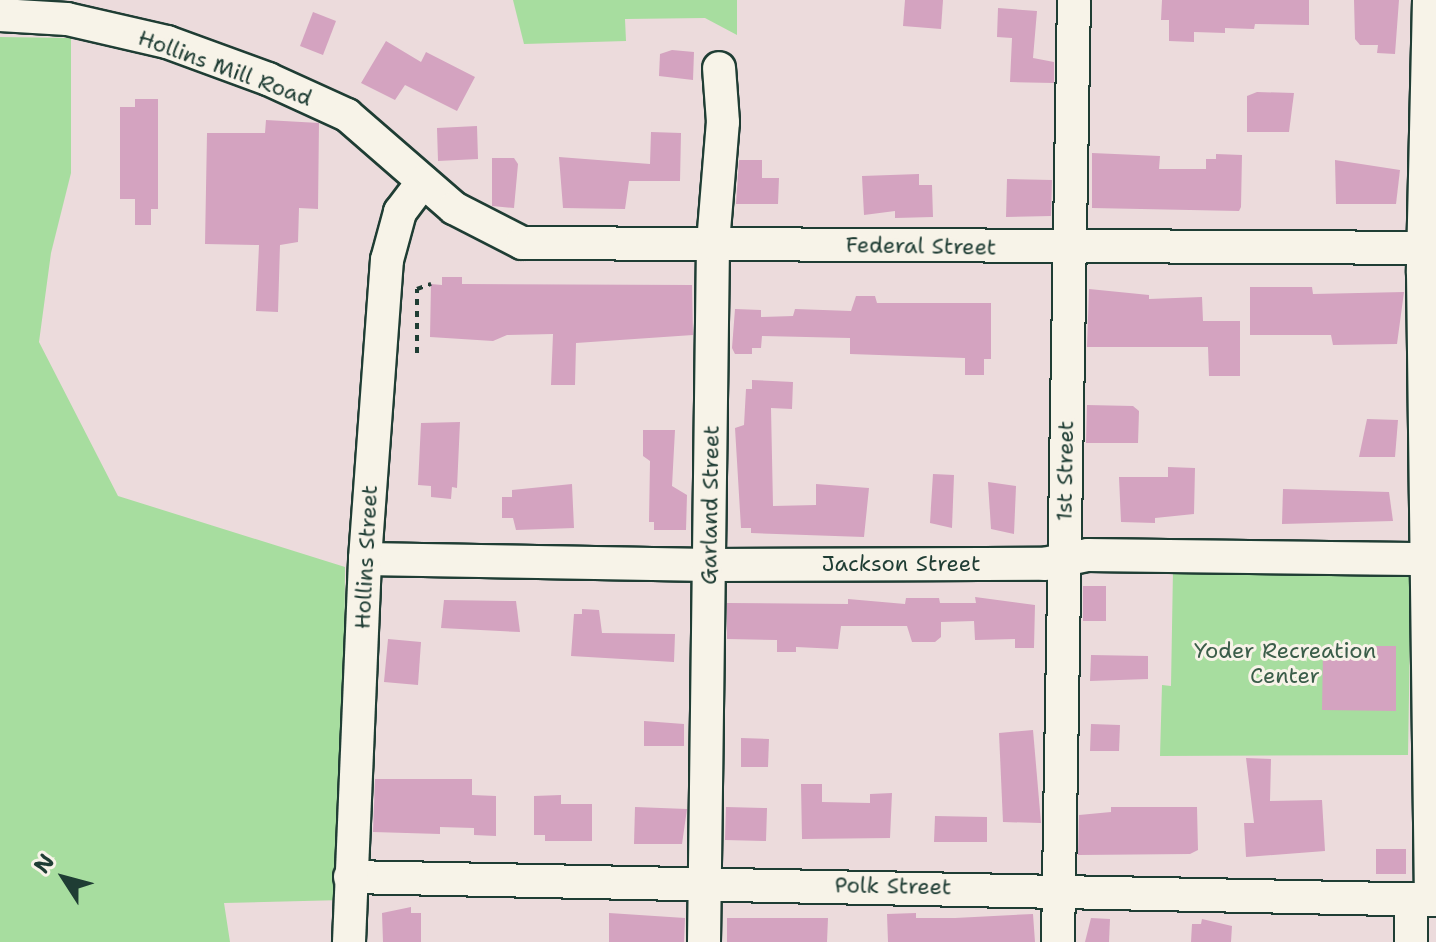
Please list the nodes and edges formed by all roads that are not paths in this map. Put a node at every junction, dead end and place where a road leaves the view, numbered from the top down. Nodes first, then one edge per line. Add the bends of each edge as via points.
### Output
1 (1074, 0) edge
2 (1429, 0) edge
3 (70, 9) edge
4 (0, 15) edge
5 (719, 68) dead end
6 (423, 182) junction
7 (713, 243) junction
8 (1067, 248) junction
9 (1430, 248) edge
10 (365, 559) junction
11 (1430, 559) edge
12 (1064, 560) junction
13 (710, 565) junction
14 (350, 877) junction
15 (704, 881) junction
16 (1060, 890) junction
17 (1426, 901) edge
18 (349, 942) edge
19 (704, 942) edge
20 (1058, 942) edge
21 (1411, 942) edge

1 - 8 street, 1st Street
2 - 9 street
3 - 4 street, Hollins Mill Road
3 - 6 street, Hollins Mill Road via 332,108
5 - 7 street, Garland Street via 723,122
6 - 7 street, Federal Street via 454,208 522,243
6 - 10 street, Hollins Street via 400,212 387,260
7 - 8 street, Federal Street
7 - 13 street, Garland Street
8 - 9 street, Federal Street
8 - 12 street, 1st Street
9 - 11 street
10 - 13 street, Jackson Street
10 - 14 street, Hollins Street
11 - 12 street, Jackson Street via 1088,555
11 - 17 street
12 - 13 street, Jackson Street
12 - 16 street, 1st Street
13 - 15 street, Garland Street
14 - 15 street, Polk Street
14 - 18 street, Hollins Street
15 - 16 street, Polk Street
15 - 19 street, Garland Street
16 - 17 street, Polk Street
16 - 20 street, 1st Street
17 - 21 street

